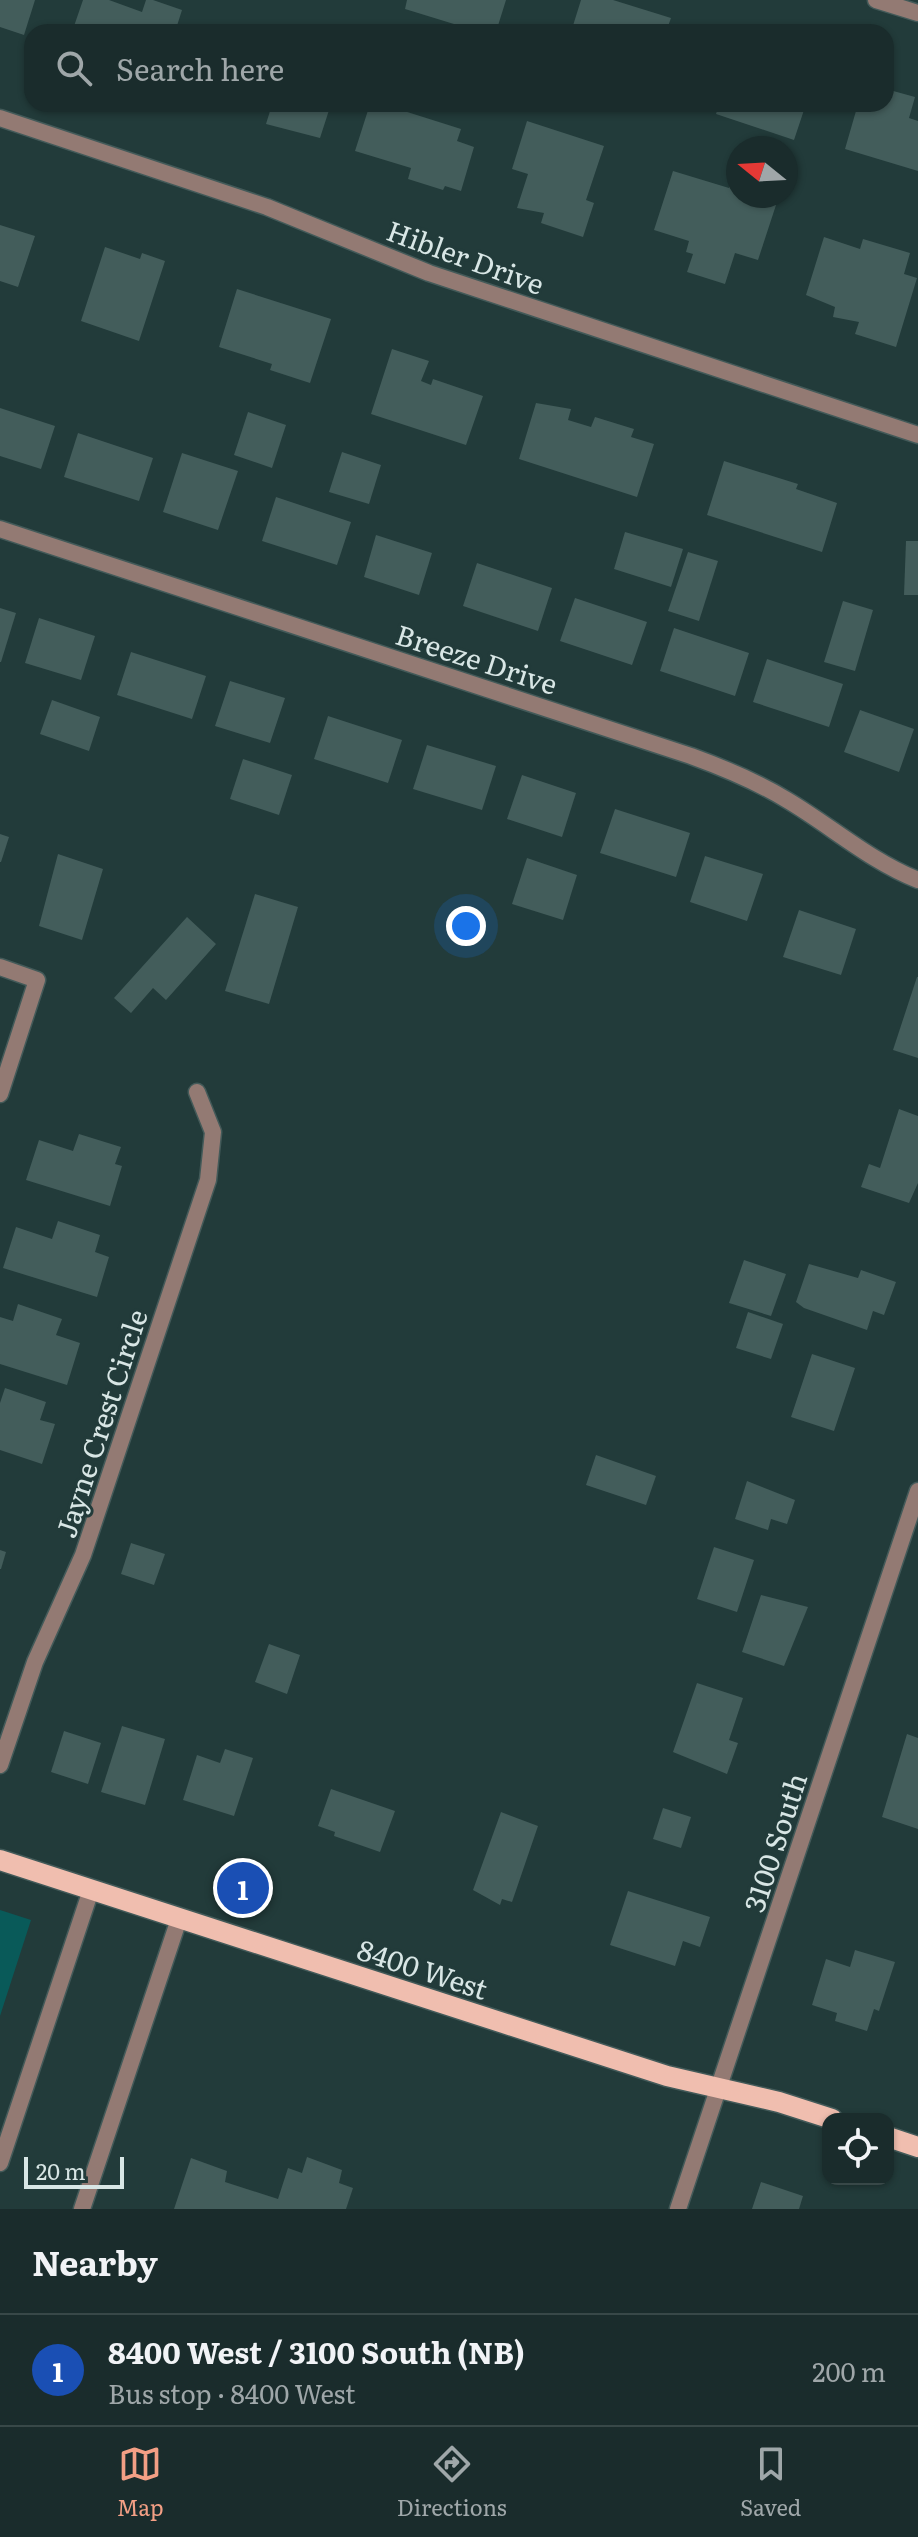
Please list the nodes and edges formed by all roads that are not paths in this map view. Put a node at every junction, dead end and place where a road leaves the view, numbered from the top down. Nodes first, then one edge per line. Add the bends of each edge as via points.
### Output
1 (876, 0) edge
2 (918, 13) edge
3 (0, 118) edge
4 (918, 435) edge
5 (0, 529) edge
6 (918, 880) edge
7 (0, 967) edge
8 (197, 1092) dead end
9 (0, 1094) edge
10 (918, 1491) edge
11 (0, 1765) edge
12 (0, 1860) edge
13 (91, 1890) junction
14 (179, 1919) junction
15 (721, 2088) junction
16 (822, 2116) edge
17 (894, 2139) edge
18 (918, 2147) edge
19 (0, 2163) edge
20 (82, 2209) edge
21 (678, 2209) edge

1 - 2 street
3 - 4 street, Hibler Drive via 291,215 429,273
5 - 6 street, Breeze Drive via 740,774
7 - 9 street via 37,980
8 - 11 street, Jayne Crest Circle via 213,1132 208,1180 83,1555 35,1662
10 - 15 street, 3100 South
12 - 13 main road, 8400 West
13 - 14 main road, 8400 West
13 - 19 street
14 - 15 main road, 8400 West via 667,2076
14 - 20 street
15 - 16 main road, 8400 West
15 - 21 street, 3100 South
17 - 18 main road

